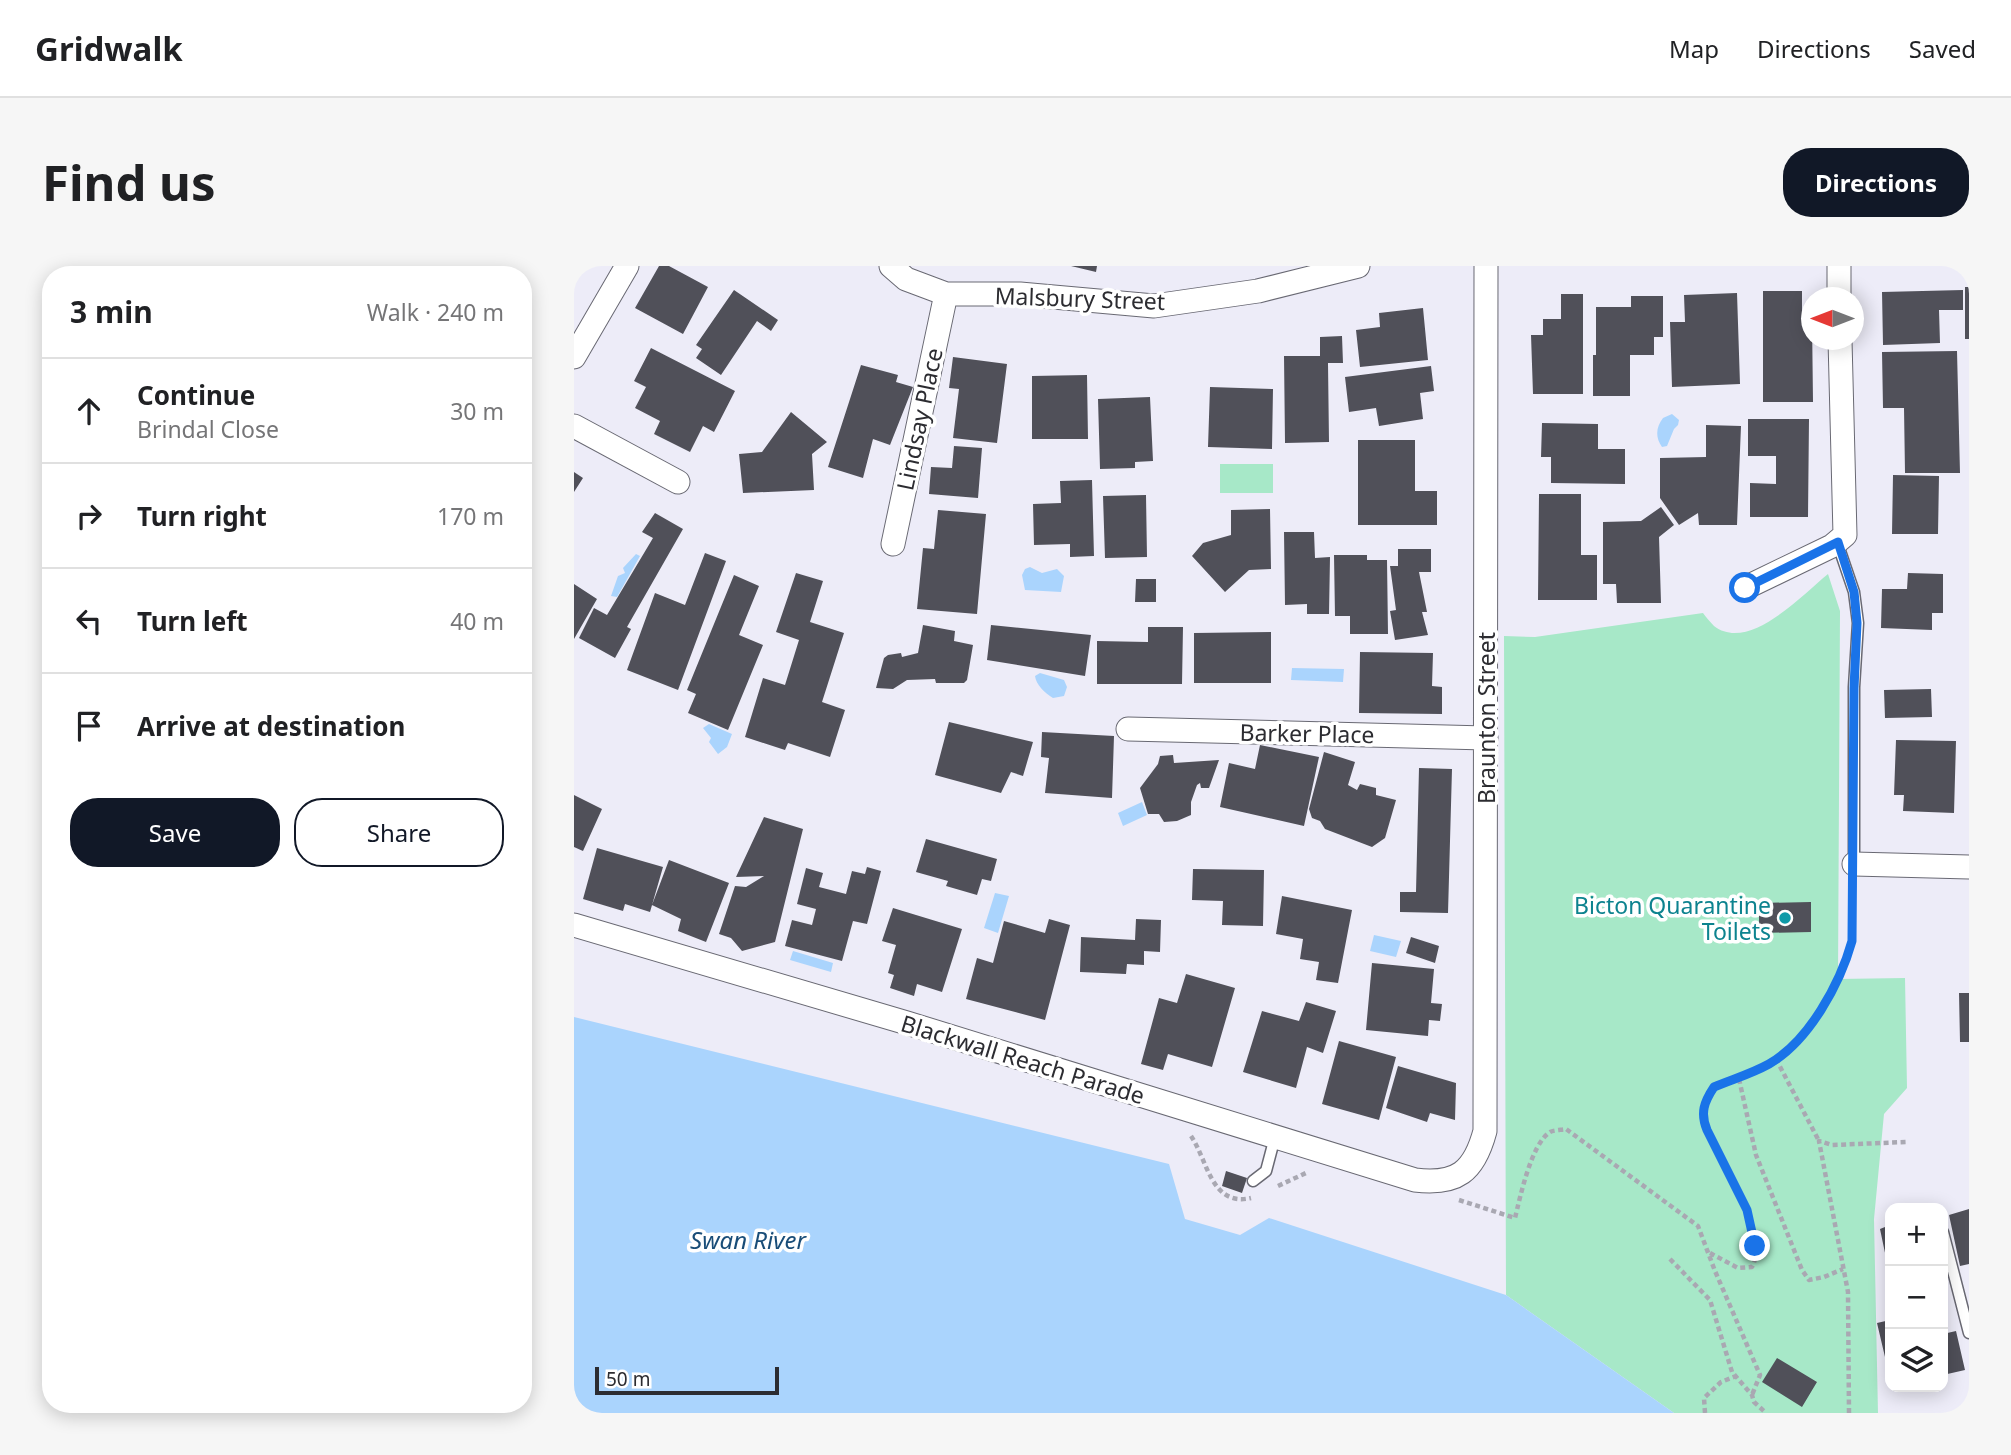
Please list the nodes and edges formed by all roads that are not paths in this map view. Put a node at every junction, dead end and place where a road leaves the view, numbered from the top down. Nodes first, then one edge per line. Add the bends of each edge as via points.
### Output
1 (627, 266) edge
2 (891, 266) edge
3 (1357, 266) edge
4 (1486, 266) edge
5 (1839, 266) edge
6 (1839, 287) edge
7 (946, 294) junction
8 (1840, 350) edge
9 (574, 357) edge
10 (574, 426) edge
11 (678, 482) dead end
12 (1838, 542) junction
13 (892, 544) dead end
14 (1745, 588) dead end
15 (1128, 729) dead end
16 (1486, 738) junction
17 (1854, 864) joint
18 (1969, 867) edge
19 (574, 925) edge
20 (1275, 1137) junction
21 (1469, 1167) joint
22 (1254, 1181) dead end
23 (1948, 1251) edge
24 (1969, 1333) edge

1 - 9 street
2 - 7 street, Malsbury Street via 906,279
3 - 7 street, Malsbury Street via 1258,290 1154,306 1020,294
4 - 16 street, Braunton Street
5 - 6 street
7 - 13 street, Lindsay Place
8 - 12 street via 1845,535
10 - 11 street
12 - 14 street
12 - 17 lane via 1854,592 1857,623
15 - 16 street, Barker Place
16 - 21 street, Braunton Street via 1485,1131
17 - 18 street
19 - 20 street, Blackwall Reach Parade
20 - 21 street, Blackwall Reach Parade via 1415,1180 1450,1180
20 - 22 lane via 1266,1171
23 - 24 lane

